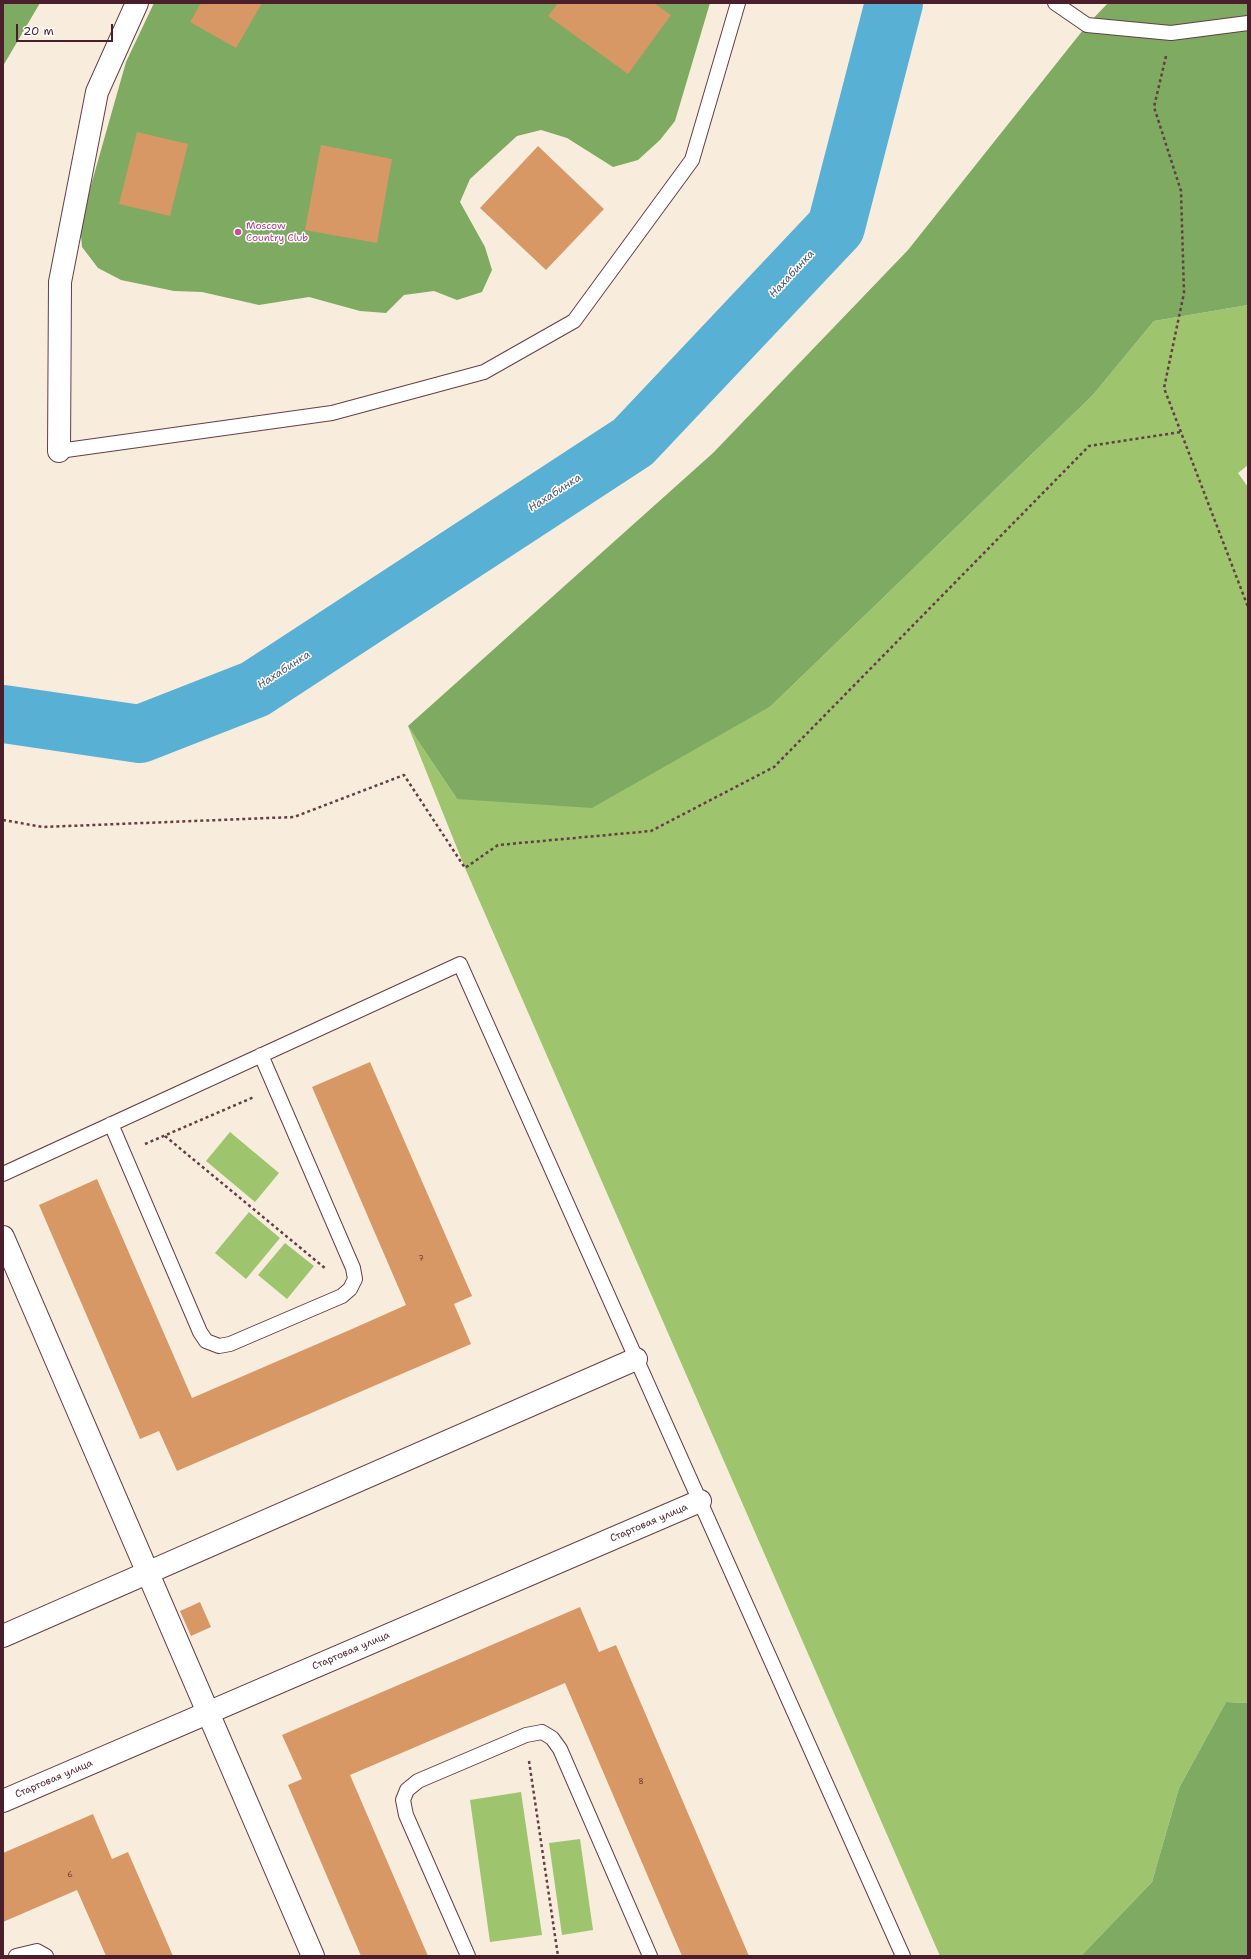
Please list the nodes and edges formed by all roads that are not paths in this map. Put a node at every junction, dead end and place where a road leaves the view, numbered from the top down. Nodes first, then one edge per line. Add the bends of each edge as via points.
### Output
1 (137, 3) edge
2 (738, 3) edge
3 (1055, 3) edge
4 (1248, 23) edge
5 (59, 451) joint
6 (261, 1055) junction
7 (110, 1124) junction
8 (3, 1174) edge
9 (3, 1237) edge
10 (636, 1359) junction
11 (700, 1501) junction
12 (148, 1573) junction
13 (3, 1636) edge
14 (208, 1713) junction
15 (3, 1801) edge
16 (16, 1956) edge
17 (46, 1956) edge
18 (313, 1956) edge
19 (468, 1956) edge
20 (650, 1956) edge
21 (903, 1956) edge

1 - 5 street via 97,92 60,282
2 - 5 lane via 692,160 574,321 484,372 332,413
3 - 4 lane via 1087,25 1171,33
6 - 7 lane
6 - 7 lane via 353,1268 355,1279 350,1289 342,1296 230,1344 219,1346 206,1341
6 - 10 lane via 460,964
7 - 8 lane
9 - 12 street
10 - 11 lane
10 - 12 street
11 - 14 street, Стартовая улица
11 - 21 lane
12 - 13 street
12 - 14 street
14 - 15 street, Стартовая улица
14 - 18 street
16 - 17 lane via 37,1951
19 - 20 lane via 406,1815 403,1800 407,1790 418,1781 526,1735 542,1732 552,1738 560,1749

